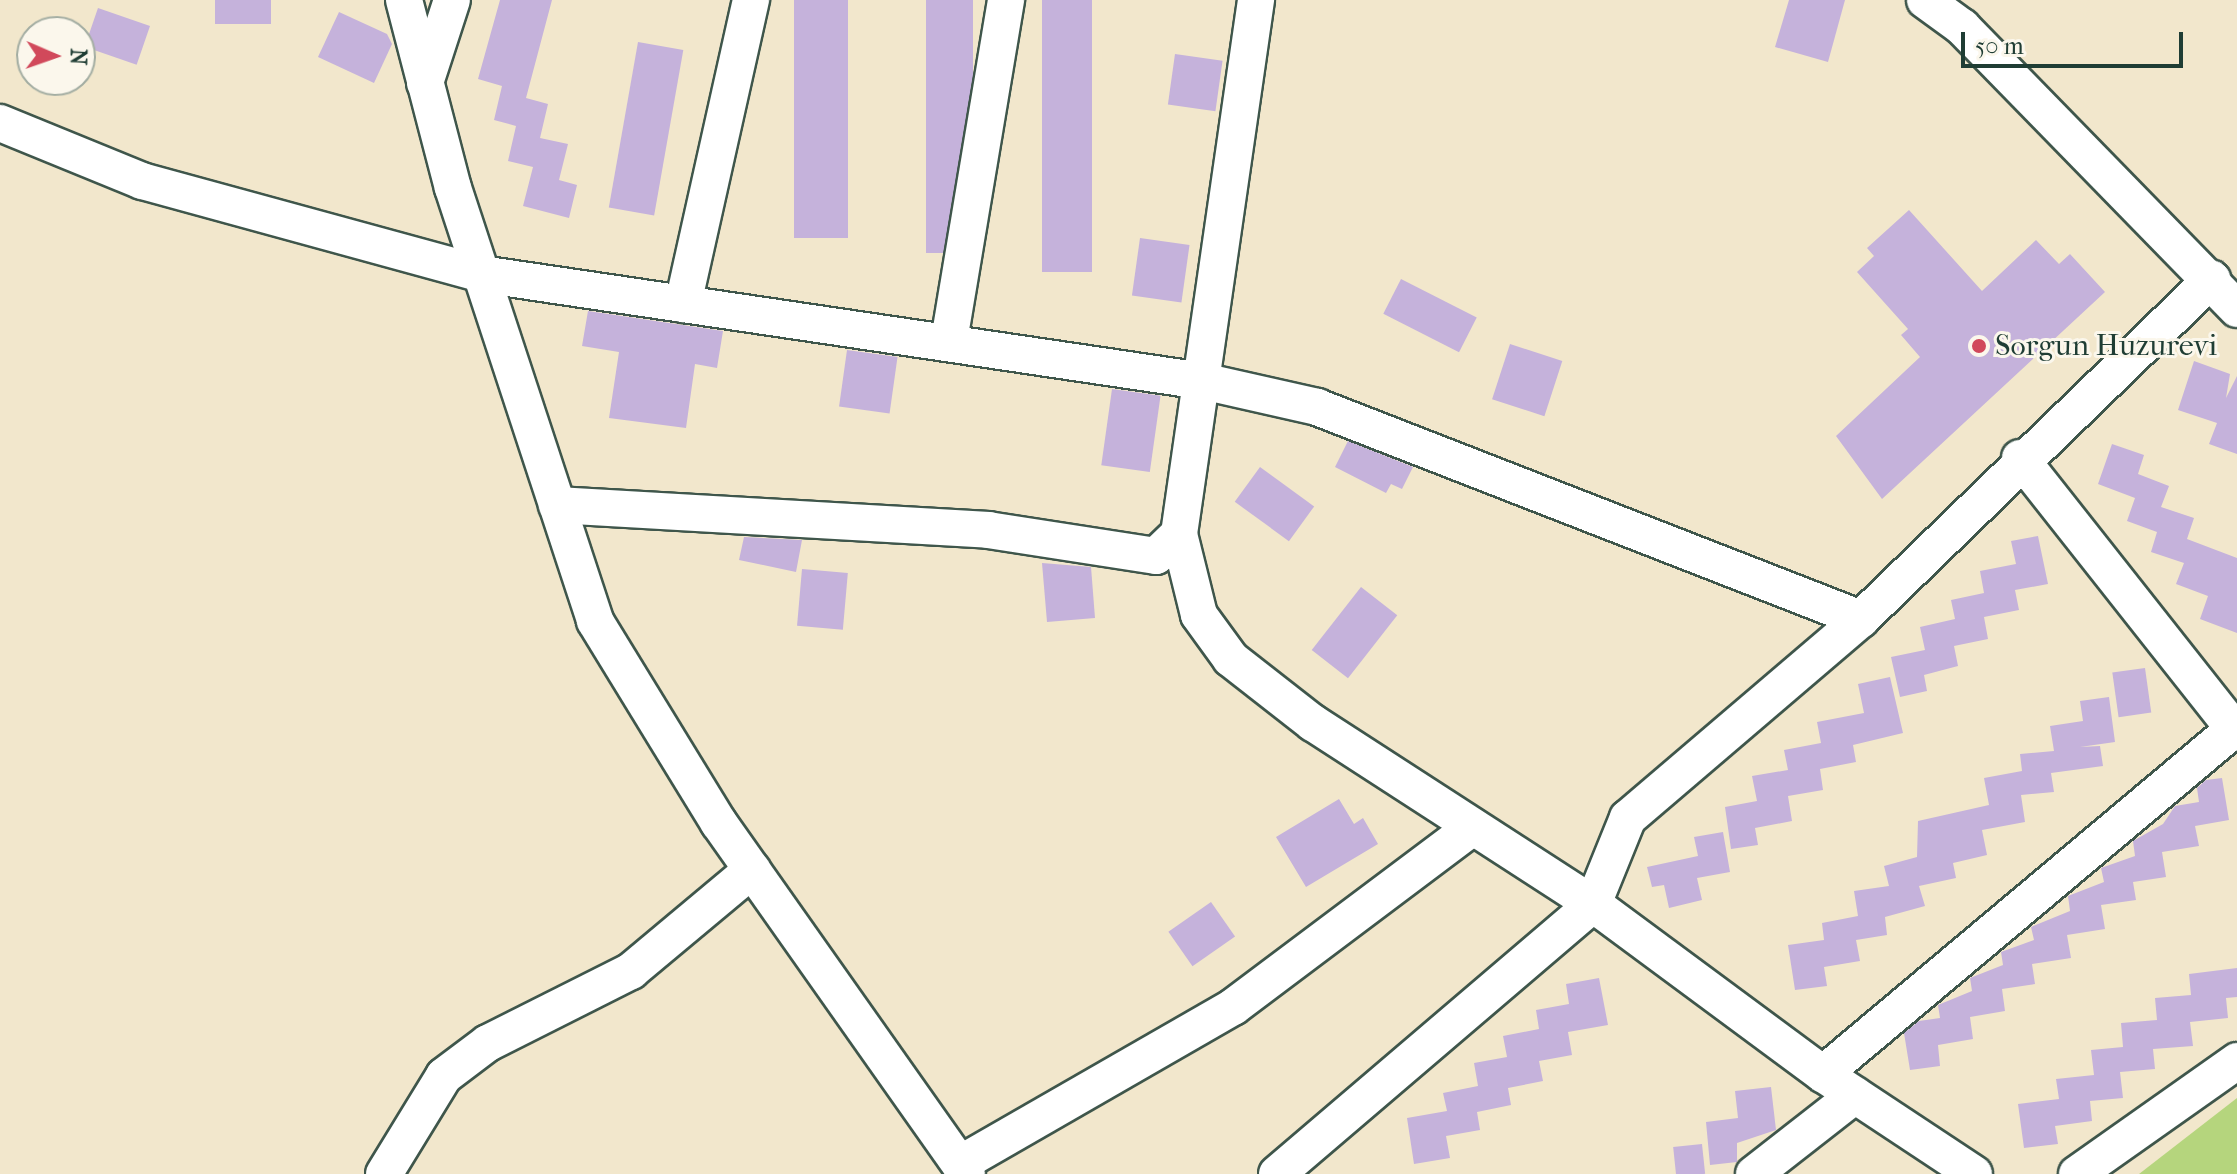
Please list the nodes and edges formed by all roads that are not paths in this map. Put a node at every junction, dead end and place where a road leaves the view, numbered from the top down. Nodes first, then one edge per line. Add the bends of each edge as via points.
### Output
1 (404, 0) edge
2 (452, 0) edge
3 (751, 0) edge
4 (1006, 0) edge
5 (1256, 0) edge
6 (1925, 0) edge
7 (425, 83) junction
8 (0, 123) edge
9 (481, 274) junction
10 (2212, 279) junction
11 (683, 304) junction
12 (2237, 309) edge
13 (949, 341) junction
14 (1202, 381) junction
15 (2020, 458) junction
16 (557, 505) junction
17 (1179, 534) junction
18 (1861, 619) junction
19 (2235, 731) edge
20 (1473, 827) junction
21 (752, 870) junction
22 (1593, 904) junction
23 (2237, 1061) edge
24 (1823, 1074) junction
25 (1855, 1095) junction
26 (964, 1169) edge
27 (384, 1174) edge
28 (1277, 1174) edge
29 (1754, 1174) edge
30 (1974, 1174) edge
31 (2077, 1174) edge

1 - 7 street
2 - 7 street
3 - 11 street
4 - 13 street
5 - 14 street
6 - 10 street via 1962,27
7 - 9 street
8 - 9 street via 142,181
9 - 11 street
9 - 16 street
10 - 12 street
10 - 15 street
11 - 13 street via 781,323
13 - 14 street
14 - 17 street
14 - 18 street via 1317,407
15 - 18 street
15 - 19 street
16 - 17 street via 988,530 1156,556
16 - 21 street via 595,621
17 - 20 street via 1199,615 1231,659 1313,723
18 - 22 street via 1628,818
19 - 24 street
20 - 22 street
20 - 26 street via 1233,1007
21 - 26 street
21 - 27 street via 631,971 488,1043 444,1076
22 - 24 street
22 - 28 street
23 - 31 street
24 - 25 street
25 - 29 street
25 - 30 street

